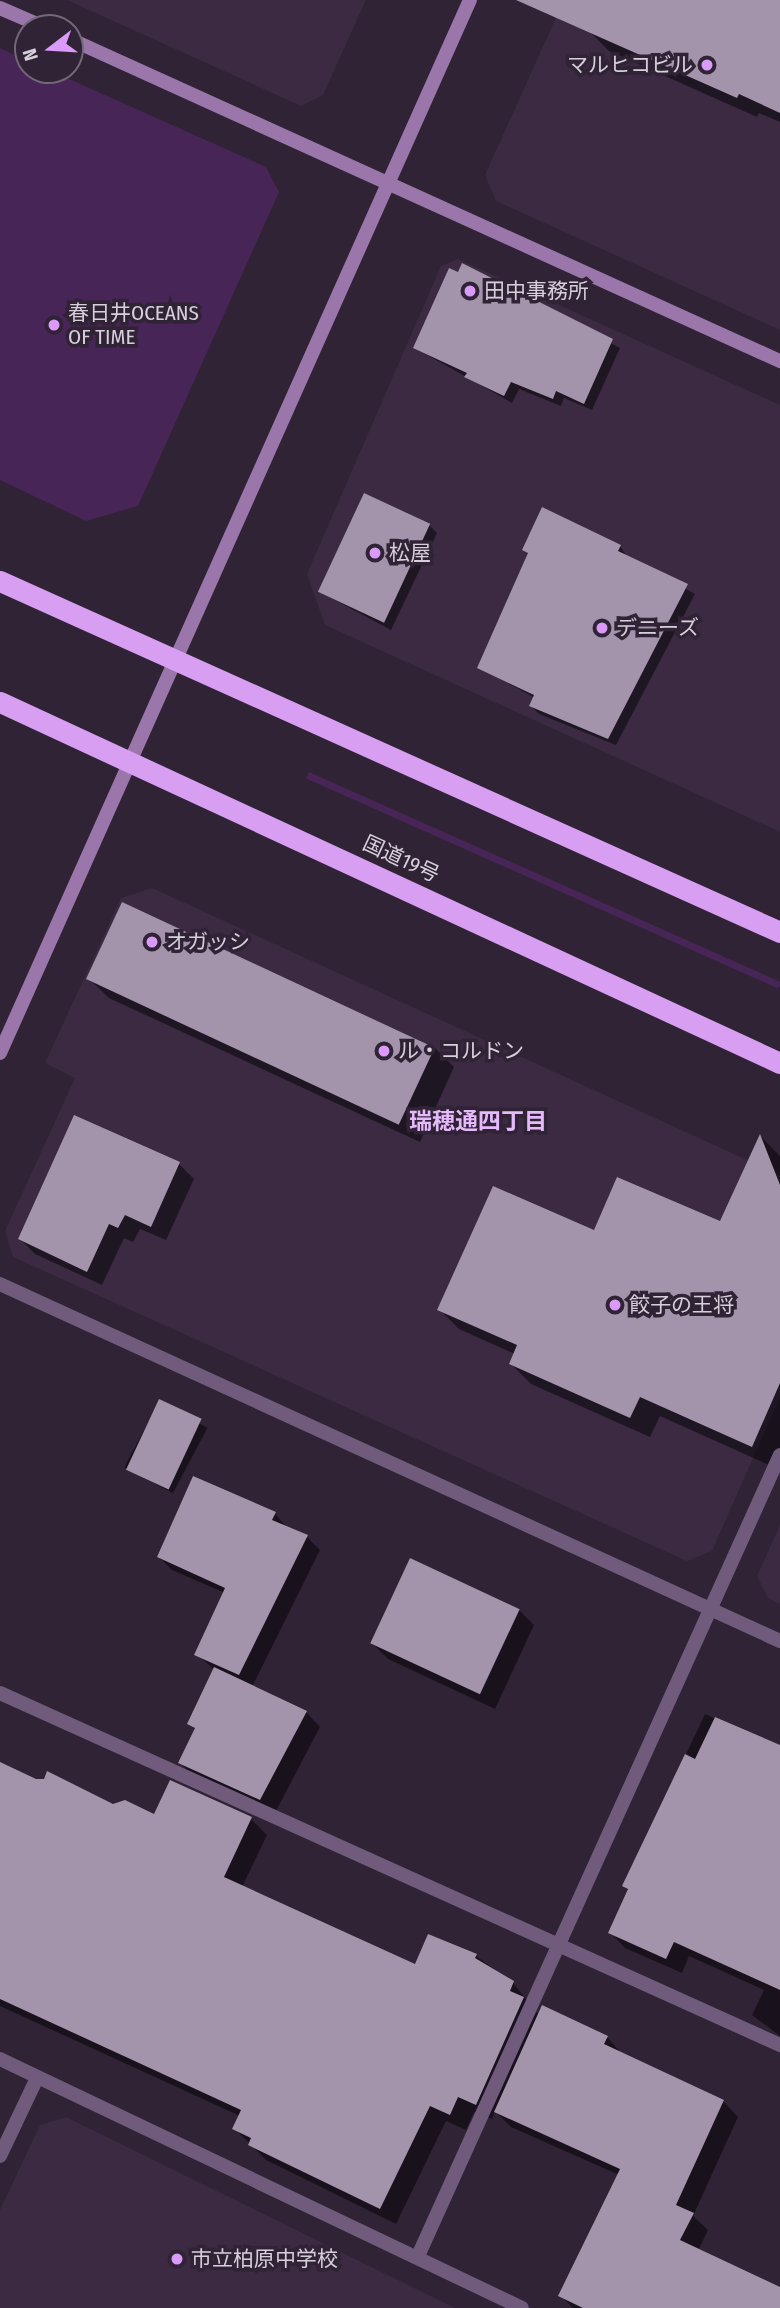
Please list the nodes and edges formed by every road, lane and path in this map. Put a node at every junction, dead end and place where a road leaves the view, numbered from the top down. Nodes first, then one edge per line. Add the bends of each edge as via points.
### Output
1 (470, 0) edge
2 (84, 45) edge
3 (388, 181) junction
4 (780, 361) edge
5 (0, 581) edge
6 (174, 659) junction
7 (0, 702) edge
8 (129, 760) junction
9 (780, 932) edge
10 (0, 1053) edge
11 (780, 1063) edge
12 (0, 1284) edge
13 (780, 1455) edge
14 (707, 1608) junction
15 (780, 1641) edge
16 (0, 1693) edge
17 (558, 1942) junction
18 (780, 2045) edge
19 (0, 2059) edge
20 (37, 2078) junction
21 (0, 2156) edge
22 (418, 2256) junction
23 (522, 2308) edge

1 - 3 street
2 - 3 street
3 - 4 street
3 - 6 street
5 - 6 highway
6 - 8 street
6 - 9 highway
7 - 8 highway, 国道19号
8 - 10 street
8 - 11 highway, 国道19号
12 - 14 street
13 - 14 street
14 - 15 street
14 - 17 street
16 - 17 street
17 - 18 street
17 - 22 street
19 - 20 street
20 - 21 street
20 - 22 street
22 - 23 street

